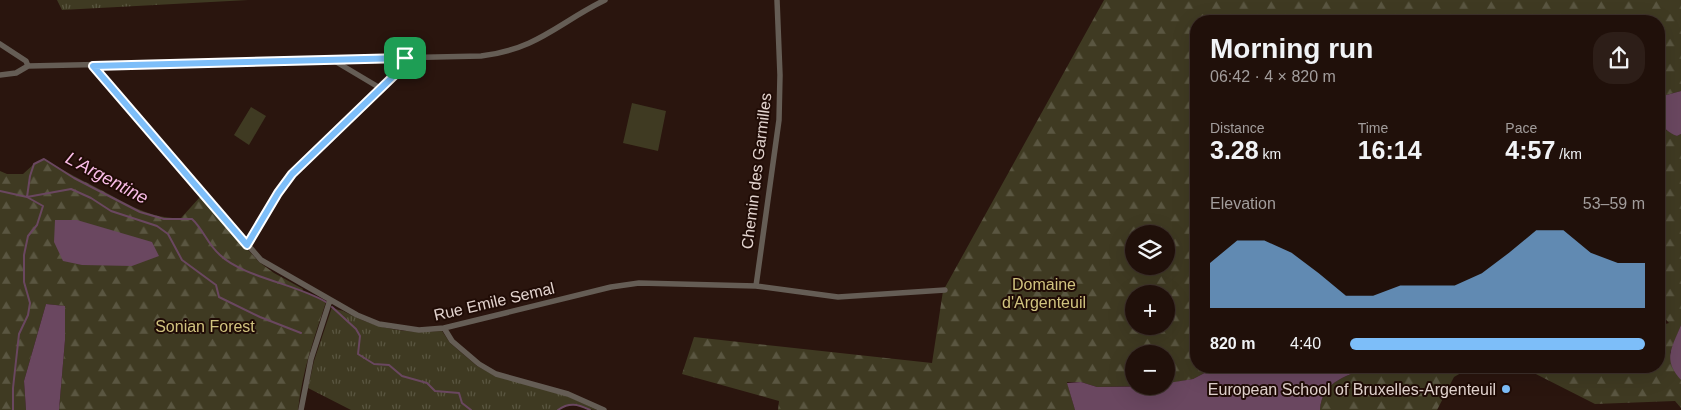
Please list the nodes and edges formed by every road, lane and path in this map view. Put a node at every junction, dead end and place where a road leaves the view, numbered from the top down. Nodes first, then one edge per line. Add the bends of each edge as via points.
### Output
1 (605, 0) edge
2 (777, 0) edge
3 (0, 44) edge
4 (405, 58) junction
5 (333, 60) junction
6 (28, 66) junction
7 (93, 66) junction
8 (0, 75) edge
9 (380, 88) junction
10 (247, 245) junction
11 (756, 286) junction
12 (944, 290) dead end
13 (330, 300) junction
14 (444, 328) junction
15 (301, 410) edge
16 (604, 410) edge

1 - 4 street via 553,32 515,49 481,56
2 - 11 street, Chemin des Garmilles via 779,120
3 - 6 street via 26,61
4 - 5 street
4 - 9 street via 404,66
5 - 7 street
5 - 9 street
6 - 7 street
6 - 8 street via 16,73
7 - 10 street, Rue Emile Semal
9 - 10 street via 292,174
10 - 13 street, Rue Emile Semal via 271,267
11 - 12 street, Rue Emile Semal via 838,297
11 - 14 street, Rue Emile Semal via 639,283
13 - 14 street, Rue Emile Semal via 379,324 420,330
13 - 15 street via 311,359
14 - 16 street via 452,341 496,374 568,394

